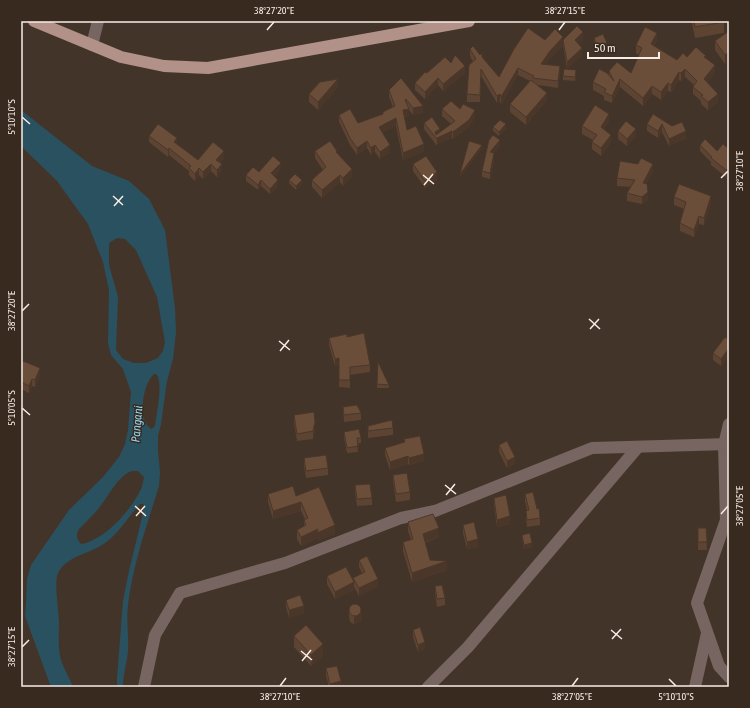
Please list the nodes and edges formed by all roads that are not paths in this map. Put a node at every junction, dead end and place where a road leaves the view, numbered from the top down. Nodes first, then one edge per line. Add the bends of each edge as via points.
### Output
1 (34, 21) edge
2 (98, 21) edge
3 (469, 21) edge
4 (92, 45) junction
5 (729, 424) edge
6 (726, 444) edge
7 (638, 447) junction
8 (728, 522) edge
9 (708, 633) junction
10 (729, 677) edge
11 (144, 687) edge
12 (428, 687) edge
13 (695, 687) edge

1 - 4 main road
2 - 4 street
3 - 4 main road via 208,68 164,66 128,59
5 - 6 street
6 - 7 street
6 - 8 street
7 - 11 street via 592,448 436,511 401,518 285,563 180,593 155,635
7 - 12 street via 468,647
8 - 9 street via 697,603
9 - 10 street via 719,666
9 - 13 street

